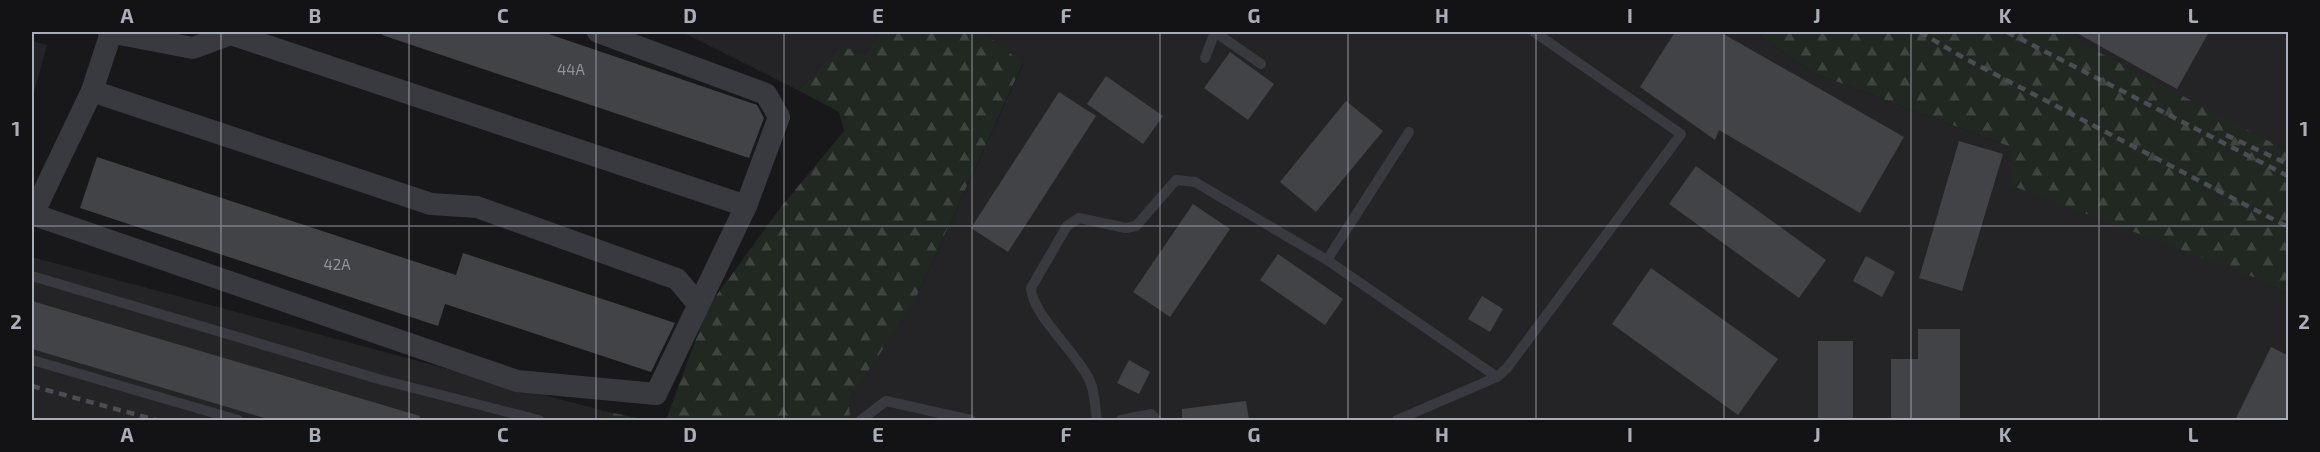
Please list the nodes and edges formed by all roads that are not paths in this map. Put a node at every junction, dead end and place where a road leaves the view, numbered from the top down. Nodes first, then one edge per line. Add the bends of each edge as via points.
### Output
1 (110, 32) edge
2 (598, 32) edge
3 (1215, 32) edge
4 (1534, 32) edge
5 (209, 37) edge
6 (1205, 58) dead end
7 (1261, 64) dead end
8 (92, 91) junction
9 (1409, 132) dead end
10 (746, 206) junction
11 (32, 214) edge
12 (1327, 260) junction
13 (32, 276) edge
14 (698, 304) junction
15 (32, 360) edge
16 (1497, 377) junction
17 (238, 420) edge
18 (539, 420) edge
19 (861, 420) edge
20 (971, 420) edge
21 (1097, 420) edge
22 (1121, 420) edge
23 (1157, 420) edge
24 (1397, 420) edge

1 - 5 street via 193,48
1 - 8 street
2 - 10 street via 766,94 779,117
3 - 6 lane
3 - 7 lane
4 - 16 lane via 1682,134
5 - 10 street via 231,34
8 - 11 street
8 - 14 street via 431,204 477,207 677,279
9 - 12 lane
10 - 14 street
11 - 14 street via 517,381 656,394
12 - 16 lane
12 - 21 lane via 1184,179 1176,180 1136,226 1126,228 1079,218 1066,225 1031,288 1032,298 1072,350 1090,381
13 - 18 lane via 382,380
15 - 17 lane
16 - 24 lane
19 - 20 lane via 886,401
22 - 23 lane via 1151,414

